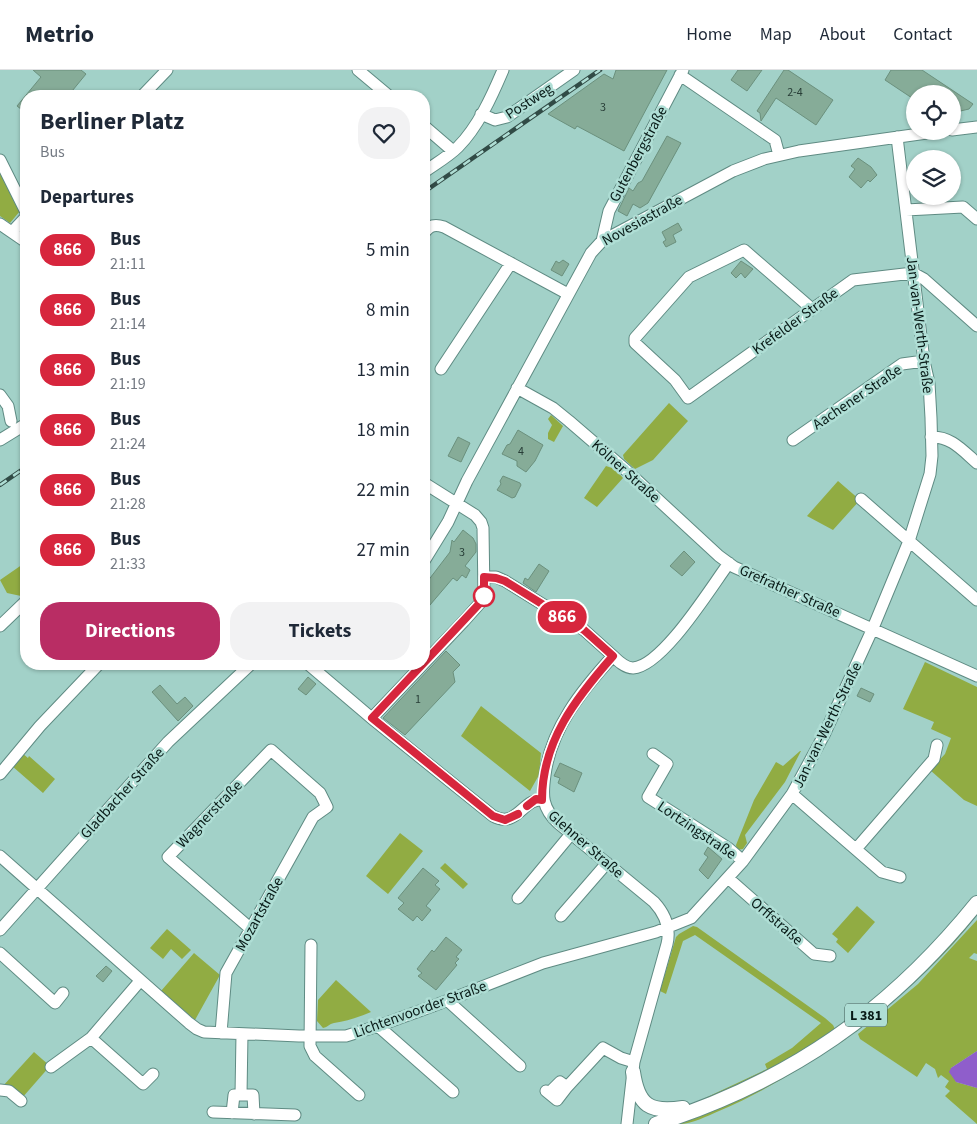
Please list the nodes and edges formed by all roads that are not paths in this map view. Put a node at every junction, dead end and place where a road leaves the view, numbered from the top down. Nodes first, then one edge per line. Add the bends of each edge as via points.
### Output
1 (166, 70) edge
2 (358, 70) edge
3 (503, 70) edge
4 (574, 70) edge
5 (681, 73) edge
6 (148, 90) edge
7 (382, 90) edge
8 (481, 114) junction
9 (977, 127) edge
10 (961, 129) edge
11 (430, 131) edge
12 (906, 136) edge
13 (897, 137) junction
14 (453, 151) junction
15 (779, 155) junction
16 (0, 160) edge
17 (430, 168) edge
18 (20, 200) edge
19 (906, 210) junction
20 (977, 219) edge
21 (20, 223) edge
22 (0, 224) edge
23 (430, 229) edge
24 (12, 232) junction
25 (20, 238) edge
26 (602, 241) junction
27 (511, 263) junction
28 (913, 273) junction
29 (568, 294) junction
30 (812, 309) junction
31 (977, 326) edge
32 (924, 361) junction
33 (440, 369) dead end
34 (517, 388) junction
35 (0, 395) edge
36 (13, 424) edge
37 (932, 437) junction
38 (0, 440) edge
39 (793, 440) dead end
40 (977, 463) edge
41 (430, 487) edge
42 (861, 499) dead end
43 (456, 504) junction
44 (909, 541) junction
45 (430, 551) edge
46 (729, 563) junction
47 (484, 577) junction
48 (977, 600) edge
49 (20, 607) edge
50 (0, 626) edge
51 (873, 628) junction
52 (430, 656) edge
53 (613, 656) junction
54 (93, 670) edge
55 (245, 670) edge
56 (318, 670) edge
57 (417, 670) edge
58 (977, 676) edge
59 (372, 718) junction
60 (938, 745) dead end
61 (653, 754) dead end
62 (0, 774) edge
63 (792, 794) junction
64 (542, 800) junction
65 (327, 807) joint
66 (571, 834) junction
67 (856, 849) junction
68 (0, 856) edge
69 (743, 861) junction
70 (607, 863) junction
71 (900, 877) dead end
72 (728, 878) junction
73 (36, 889) junction
74 (518, 898) dead end
75 (977, 903) edge
76 (561, 916) dead end
77 (669, 928) junction
78 (251, 929) junction
79 (0, 930) edge
80 (311, 945) dead end
81 (0, 953) edge
82 (830, 956) dead end
83 (140, 980) junction
84 (63, 993) dead end
85 (448, 1000) junction
86 (378, 1026) junction
87 (221, 1034) junction
88 (242, 1034) junction
89 (310, 1036) junction
90 (91, 1038) junction
91 (520, 1066) dead end
92 (51, 1067) dead end
93 (634, 1067) junction
94 (153, 1074) dead end
95 (0, 1090) edge
96 (453, 1092) dead end
97 (548, 1092) dead end
98 (241, 1095) junction
99 (359, 1095) dead end
100 (20, 1101) dead end
101 (703, 1108) junction
102 (213, 1112) dead end
103 (232, 1113) junction
104 (254, 1114) junction
105 (295, 1115) dead end
106 (627, 1124) edge
107 (656, 1124) edge

1 - 6 street
2 - 7 street
3 - 8 street
4 - 8 street, Postweg via 507,117 495,120
5 - 15 street via 775,140
5 - 26 street, Gutenbergstraße via 609,211
8 - 14 street
9 - 10 street
11 - 14 street
12 - 13 street, Novesiastraße
13 - 15 street, Novesiastraße
13 - 19 street, Jan-van-Werth-Straße
14 - 17 street
15 - 26 street, Novesiastraße via 733,171
16 - 18 street
19 - 20 street via 963,207
19 - 28 street, Jan-van-Werth-Straße
21 - 24 street
22 - 24 street
23 - 27 street via 444,227
24 - 25 street
26 - 29 street, Novesiastraße via 590,253
27 - 29 street
27 - 33 street
28 - 30 street, Krefelder Straße via 852,280
28 - 31 street
28 - 32 street, Jan-van-Werth-Straße
29 - 34 street, Novesiastraße
30 - 30 street, Krefelder Straße via 688,398 675,380 635,343 689,277 744,250
32 - 37 street, Jan-van-Werth-Straße
32 - 39 street, Aachener Straße via 902,364
34 - 43 street, Novesiastraße
34 - 46 street, Kölner Straße via 569,421
35 - 36 street via 8,406
36 - 38 street
37 - 40 street via 950,441
37 - 44 street, Jan-van-Werth-Straße via 928,480
41 - 43 street
42 - 44 street
43 - 45 street, Novesiastraße
43 - 47 street via 475,515 482,525
44 - 48 street
44 - 51 street, Jan-van-Werth-Straße
46 - 51 street, Grefrather Straße
46 - 53 street, Grefrather Straße via 663,649 634,667 626,666
47 - 52 street via 480,603
47 - 53 street via 505,581 584,630
49 - 50 street
51 - 58 street, Grefrather Straße
51 - 63 street, Jan-van-Werth-Straße via 824,736
53 - 64 street, Glehner Straße via 590,682 557,733 547,757
54 - 62 street
55 - 73 street, Gladbacher Straße via 168,742
56 - 59 street
57 - 59 street
59 - 64 street via 496,818 508,819 536,799
60 - 67 street via 934,759
61 - 69 street, Lortzingstraße via 667,764 648,797
63 - 67 street
63 - 69 street, Jan-van-Werth-Straße
64 - 66 street, Glehner Straße via 550,815
65 - 78 street, Mozartstraße via 312,817
65 - 78 street, Wagnerstraße via 320,793 271,750 168,857
66 - 70 street, Glehner Straße
66 - 74 street
67 - 71 street via 882,872
68 - 73 street, Lichtenvoorder Straße
69 - 72 street, Jan-van-Werth-Straße
70 - 76 street
70 - 77 street, Glehner Straße via 656,905
72 - 77 street, Jan-van-Werth-Straße via 691,918
72 - 82 street, Orffstraße via 814,954
73 - 79 street, Gladbacher Straße
73 - 83 street, Lichtenvoorder Straße
75 - 101 main road, L 381 via 920,968 868,1014 776,1075
77 - 85 street, Lichtenvoorder Straße via 543,963
77 - 93 street
78 - 87 street, Mozartstraße via 226,973
80 - 89 street
81 - 84 street via 55,1002
83 - 87 street, Lichtenvoorder Straße via 197,1029
83 - 90 street
85 - 86 street, Lichtenvoorder Straße
85 - 91 street
86 - 89 street, Lichtenvoorder Straße via 346,1036
86 - 96 street
87 - 88 street, Lichtenvoorder Straße
88 - 89 street, Lichtenvoorder Straße
88 - 98 street
89 - 99 street via 315,1056
90 - 92 street
90 - 94 street via 143,1084
93 - 97 street via 603,1048 557,1100
93 - 101 main road via 638,1093 653,1108 666,1111
93 - 106 street
95 - 100 street via 9,1091
98 - 103 street via 234,1095
98 - 104 street via 253,1095
101 - 107 main road, L 381
102 - 103 street
103 - 104 street
104 - 105 street

